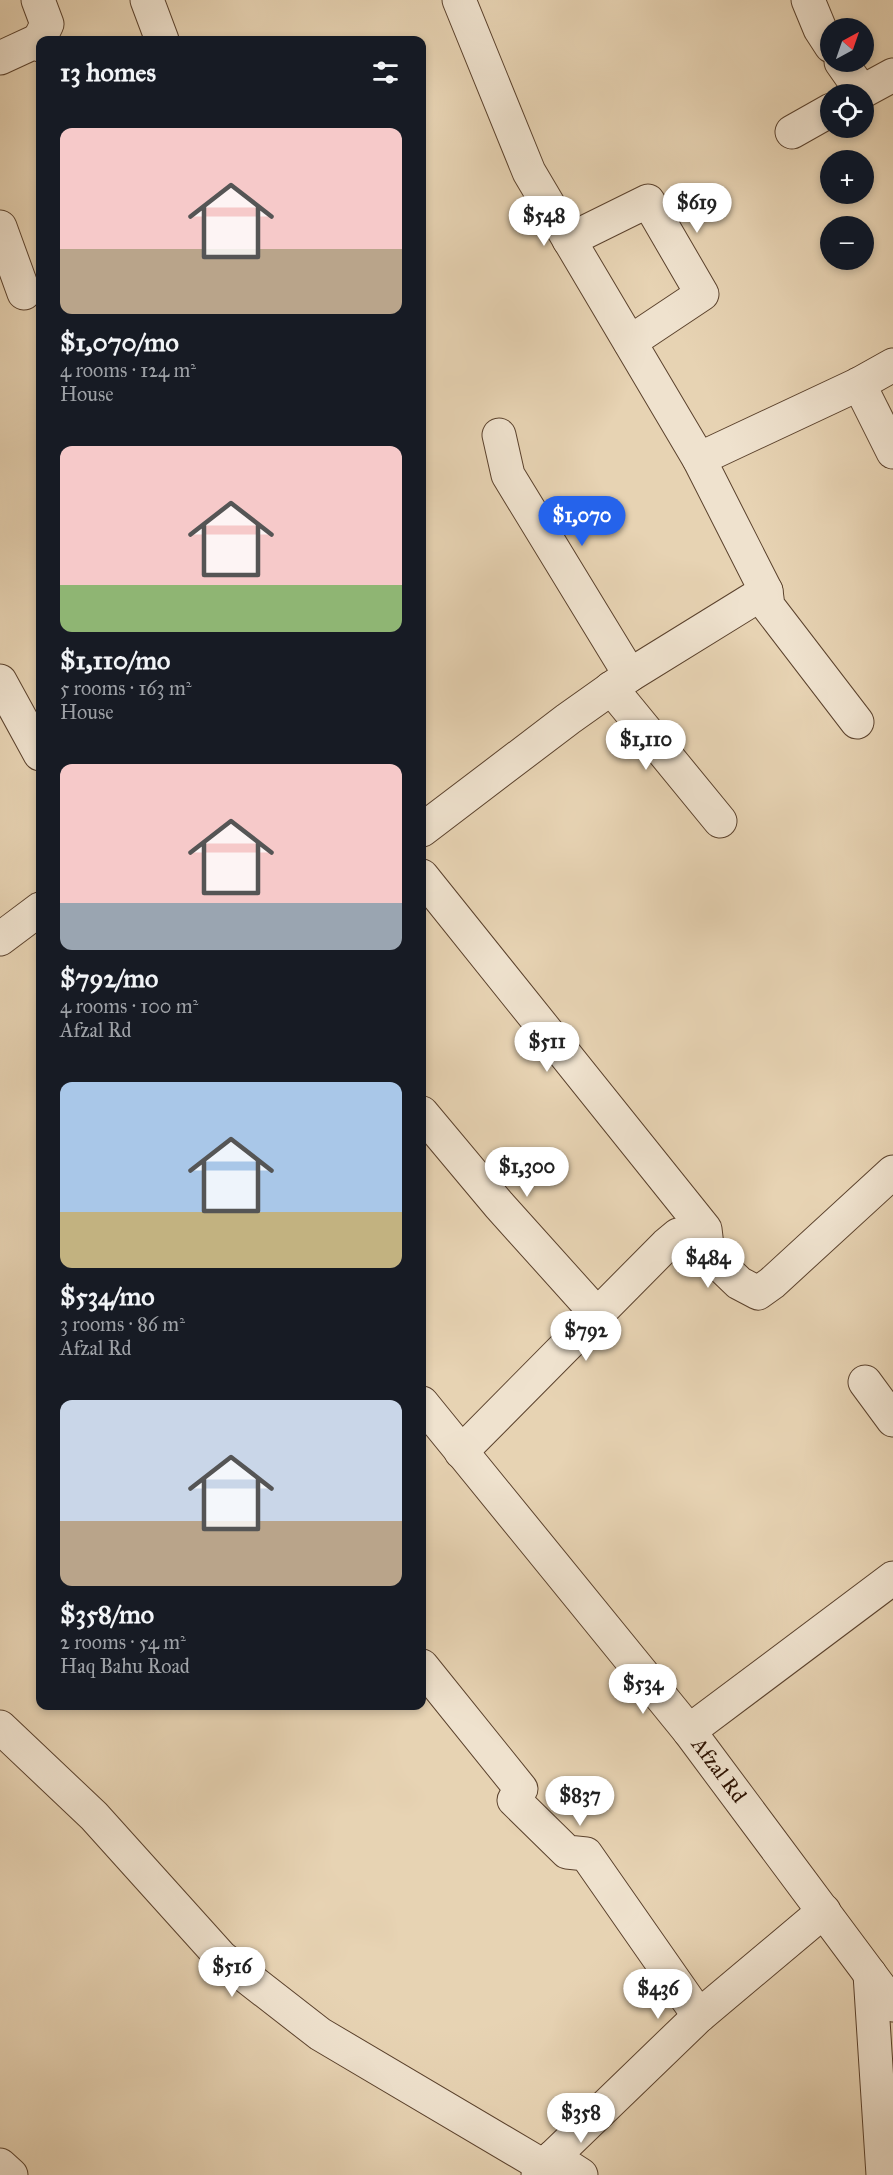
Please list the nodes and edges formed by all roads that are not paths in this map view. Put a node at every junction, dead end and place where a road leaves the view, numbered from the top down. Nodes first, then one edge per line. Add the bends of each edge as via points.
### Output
1 (38, 0) edge
2 (147, 0) edge
3 (459, 0) edge
4 (808, 0) edge
5 (820, 30) edge
6 (43, 36) edge
7 (160, 36) edge
8 (36, 44) edge
9 (0, 58) edge
10 (893, 75) edge
11 (874, 85) edge
12 (820, 116) edge
13 (792, 132) dead end
14 (0, 227) edge
15 (569, 240) junction
16 (24, 293) dead end
17 (630, 342) junction
18 (893, 365) edge
19 (859, 384) junction
20 (499, 435) dead end
21 (893, 452) edge
22 (699, 459) junction
23 (766, 591) junction
24 (0, 681) edge
25 (621, 681) junction
26 (857, 722) dead end
27 (36, 747) edge
28 (720, 821) dead end
29 (426, 827) edge
30 (426, 881) edge
31 (36, 912) edge
32 (0, 939) edge
33 (426, 1118) edge
34 (893, 1172) edge
35 (708, 1254) junction
36 (597, 1314) junction
37 (865, 1382) dead end
38 (426, 1408) edge
39 (893, 1420) edge
40 (461, 1452) junction
41 (893, 1578) edge
42 (426, 1671) edge
43 (0, 1727) edge
44 (689, 1731) junction
45 (824, 1911) junction
46 (870, 1974) junction
47 (893, 2005) edge
48 (699, 2016) junction
49 (0, 2165) edge
50 (545, 2166) edge
51 (11, 2175) edge
52 (581, 2175) edge
53 (883, 2175) edge

1 - 6 street via 47,24
2 - 7 street
3 - 15 street via 529,172
4 - 5 street
8 - 9 street
10 - 11 street
12 - 13 street
14 - 16 street
15 - 17 street
15 - 17 street via 648,201 702,294
17 - 22 street
18 - 19 street
19 - 21 street
19 - 22 street
20 - 25 street via 508,475
22 - 23 street
23 - 25 street
23 - 26 street via 768,606
24 - 27 street
25 - 28 street
25 - 29 street
30 - 35 street via 705,1229
31 - 32 street
33 - 36 street
34 - 35 street via 758,1293 739,1283
35 - 36 street via 692,1238 678,1235
36 - 40 street
37 - 39 street
38 - 40 street, Afzal Rd
40 - 44 street, Afzal Rd
41 - 44 street
42 - 48 street via 521,1789 514,1800 567,1852 586,1854
43 - 50 street via 94,1816 221,1957 320,2034
44 - 45 street, Afzal Rd
45 - 46 street, Afzal Rd
45 - 48 street
46 - 47 street, Afzal Rd
46 - 53 street
48 - 50 street
49 - 51 street
50 - 52 street

